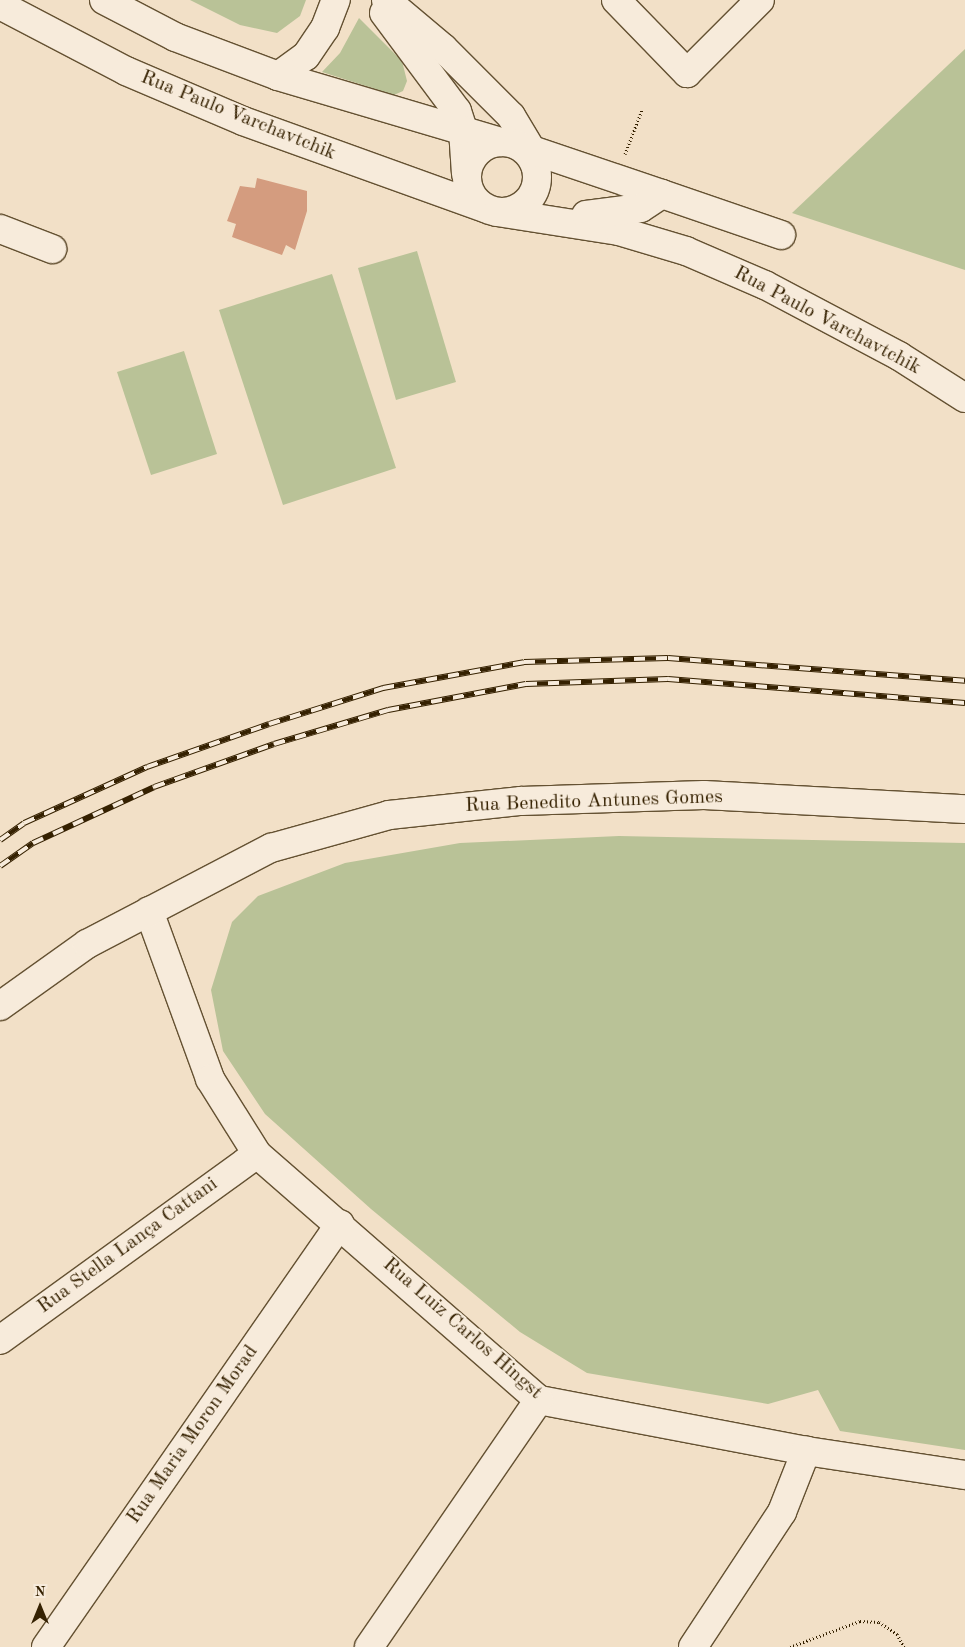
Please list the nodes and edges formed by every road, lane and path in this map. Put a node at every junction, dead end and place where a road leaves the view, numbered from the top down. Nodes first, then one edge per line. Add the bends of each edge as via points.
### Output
1 (104, 0) edge
2 (336, 0) edge
3 (375, 0) edge
4 (386, 0) edge
5 (616, 0) edge
6 (760, 0) edge
7 (0, 5) edge
8 (278, 76) junction
9 (642, 110) dead end
10 (463, 130) junction
11 (521, 150) junction
12 (466, 174) junction
13 (616, 178) junction
14 (662, 194) junction
15 (490, 210) junction
16 (544, 217) junction
17 (0, 229) edge
18 (781, 236) dead end
19 (52, 249) dead end
20 (686, 251) junction
21 (965, 398) edge
22 (965, 809) edge
23 (149, 911) junction
24 (0, 1006) edge
25 (257, 1154) junction
26 (340, 1224) junction
27 (0, 1340) edge
28 (538, 1400) junction
29 (806, 1450) junction
30 (965, 1475) edge
31 (46, 1647) edge
32 (369, 1647) edge
33 (693, 1647) edge
34 (790, 1647) edge
35 (904, 1647) edge

1 - 8 street via 175,37
2 - 8 street via 325,28 306,56
3 - 10 street via 447,94
4 - 11 street via 443,48 511,116
5 - 6 street via 687,73
7 - 15 street, Rua Paulo Varchavtchik via 126,71 243,121
8 - 10 street
9 - 13 path
10 - 11 street
10 - 12 street
11 - 12 street via 482,148
11 - 13 street
11 - 15 street via 536,185 529,199 517,209
12 - 15 street via 470,194
13 - 14 street
14 - 16 street, Rua Paulo Varchavtchik via 641,208 622,213
14 - 18 street
14 - 20 street, Rua Paulo Varchavtchik via 668,232
15 - 16 street, Rua Paulo Varchavtchik
16 - 20 street, Rua Paulo Varchavtchik via 645,236
17 - 19 street
20 - 21 street, Rua Paulo Varchavtchik via 782,294 899,356
22 - 23 street, Rua Benedito Antunes Gomes via 704,795 520,801 389,815 271,848
23 - 24 street, Rua Benedito Antunes Gomes via 88,944
23 - 25 street, Rua Luiz Carlos Hingst via 210,1079
25 - 26 street, Rua Luiz Carlos Hingst
25 - 27 street, Rua Stella Lança Cattani
26 - 28 street, Rua Luiz Carlos Hingst
26 - 31 street, Rua Maria Moron Morad
28 - 29 street, Rua Luiz Carlos Hingst
28 - 32 street
29 - 30 street, Rua Luiz Carlos Hingst
29 - 33 street via 782,1512
34 - 35 path via 860,1621 878,1622 896,1634

